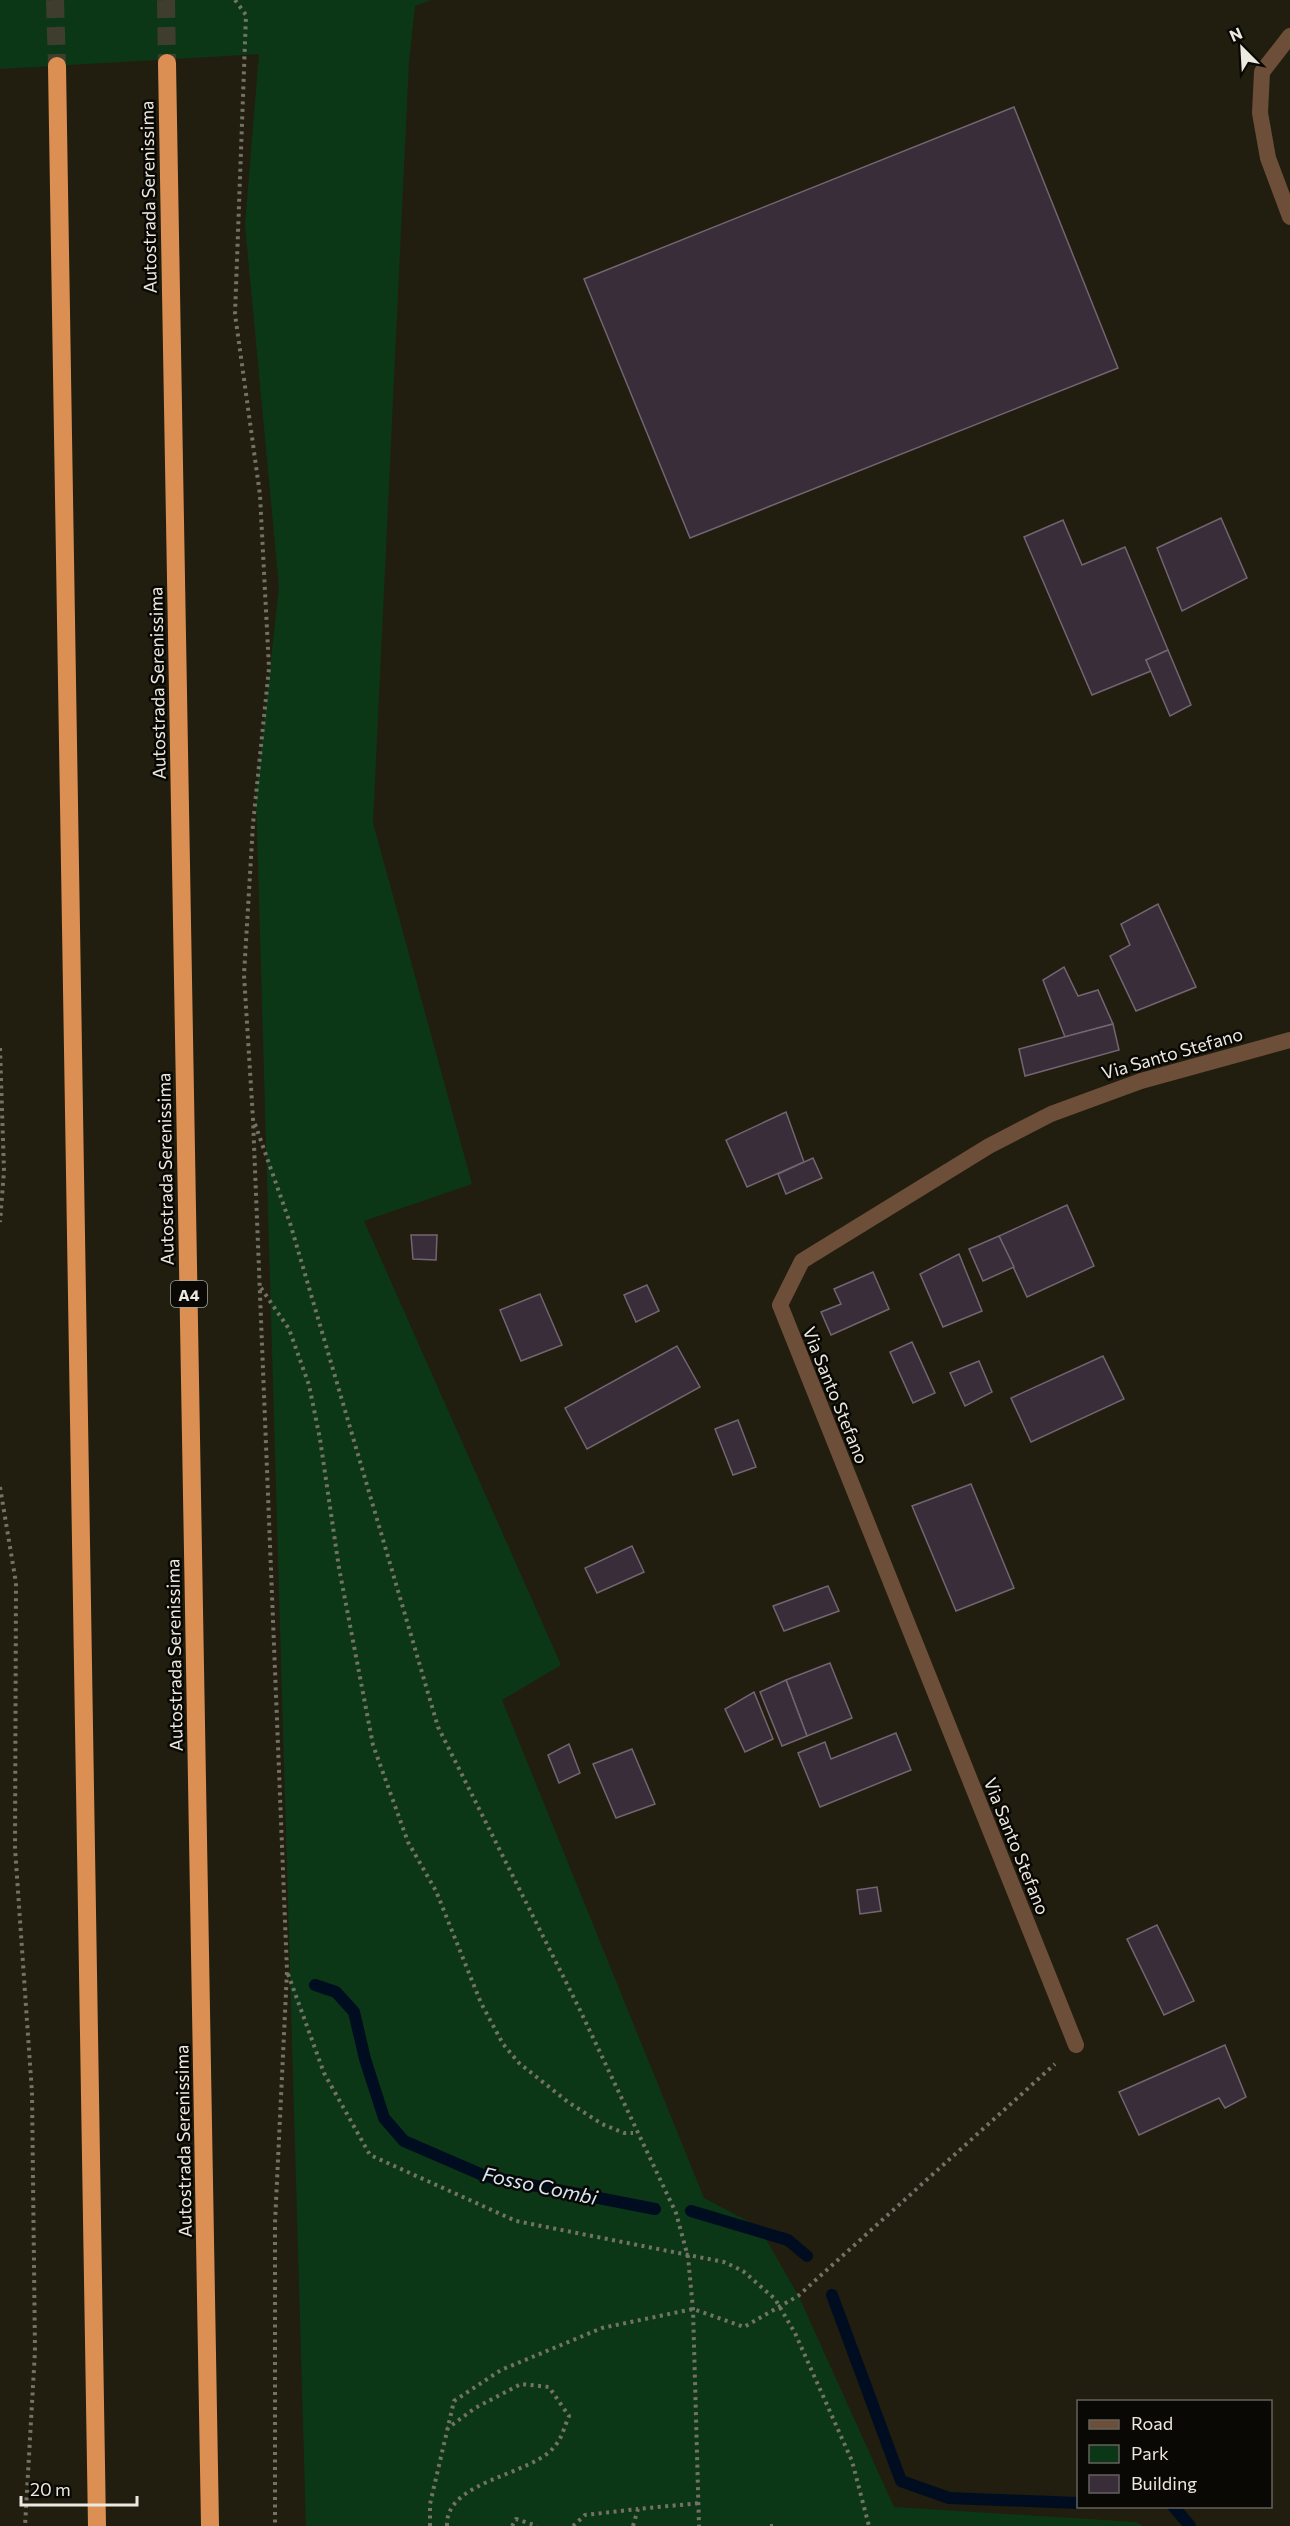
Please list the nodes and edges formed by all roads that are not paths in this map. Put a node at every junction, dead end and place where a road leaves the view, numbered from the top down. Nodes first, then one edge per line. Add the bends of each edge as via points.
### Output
1 (1290, 36) edge
2 (167, 63) tunnel mouth
3 (57, 66) tunnel mouth
4 (1290, 217) edge
5 (1290, 1040) edge
6 (1076, 2045) road end
7 (97, 2526) edge
8 (210, 2526) edge

1 - 4 street via 1262,72 1260,113 1268,158
2 - 8 highway, Autostrada Serenissima / A4
3 - 7 highway
5 - 6 street, Via Santo Stefano via 1141,1081 1051,1114 989,1146 802,1261 780,1305

